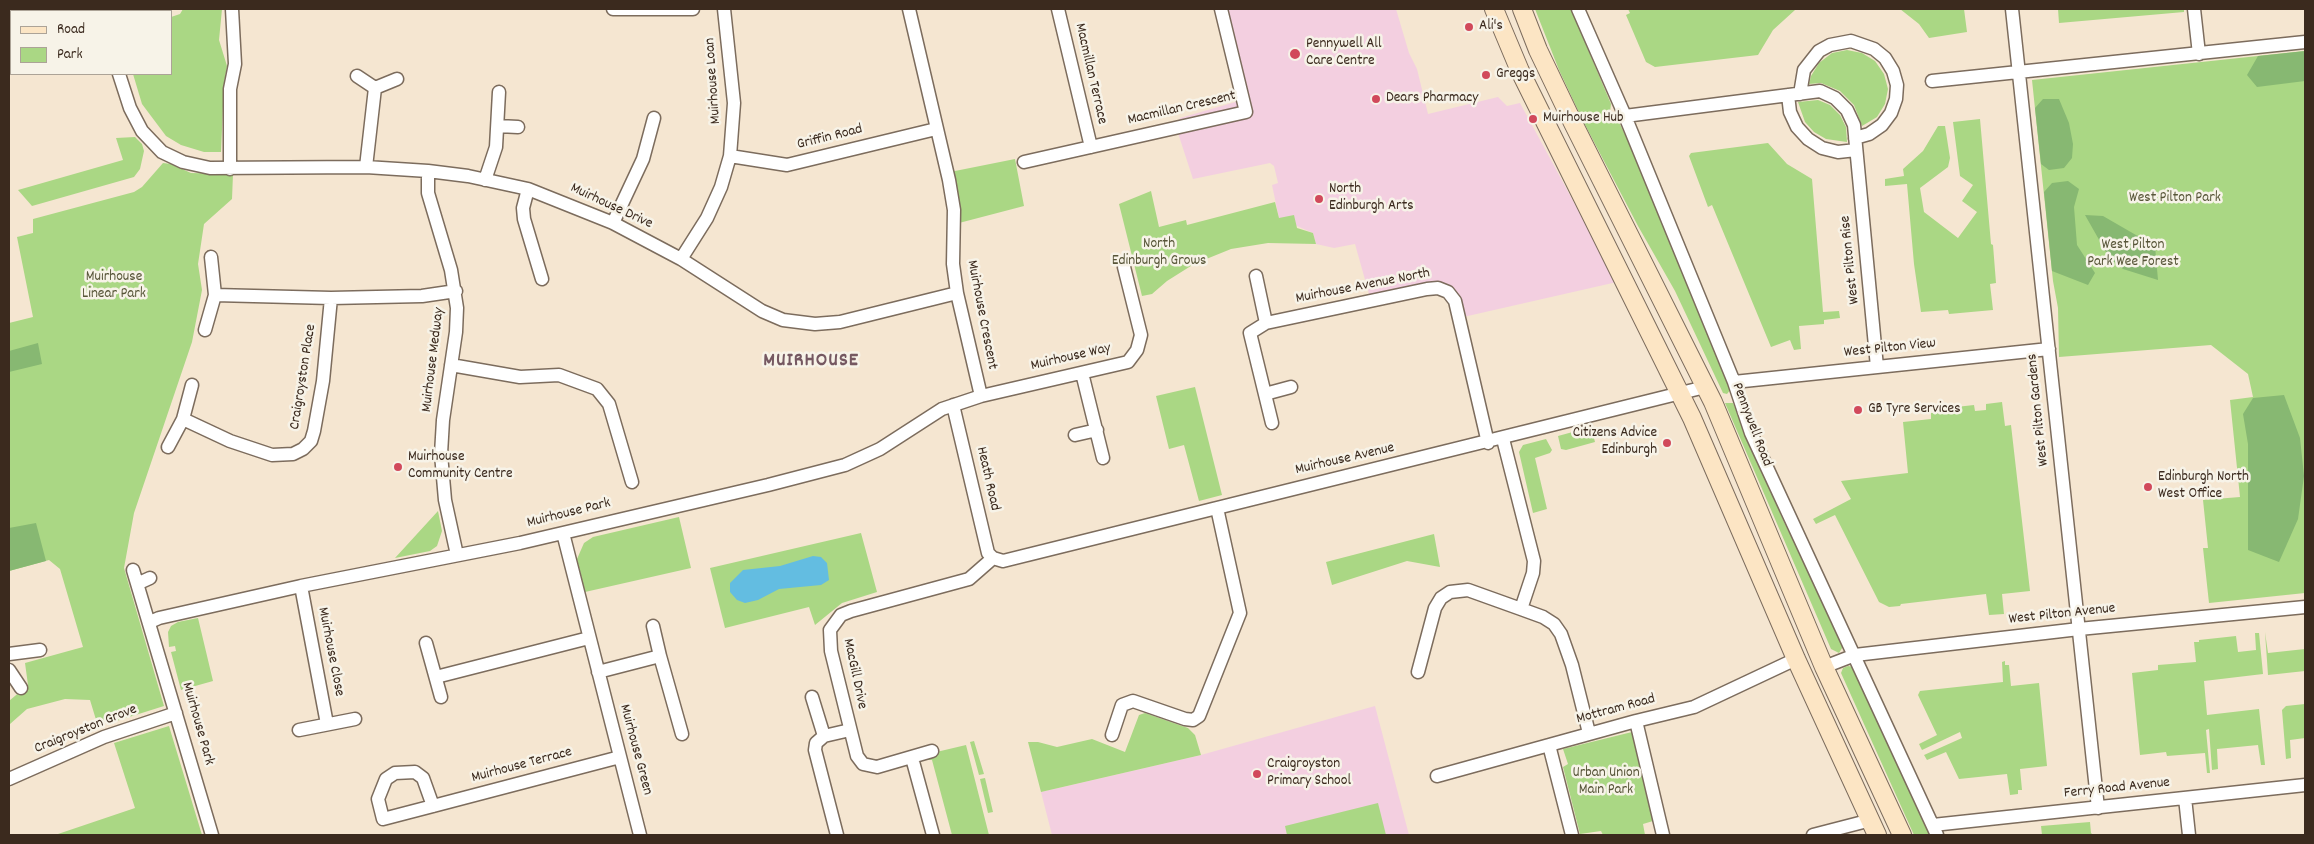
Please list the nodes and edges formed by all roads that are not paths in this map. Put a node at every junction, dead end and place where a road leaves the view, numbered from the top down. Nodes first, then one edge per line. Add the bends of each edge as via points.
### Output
1 (232, 9) edge
2 (613, 9) edge
3 (693, 9) edge
4 (724, 9) edge
5 (909, 9) edge
6 (1058, 9) edge
7 (1221, 9) edge
8 (1494, 9) edge
9 (1522, 9) edge
10 (1578, 9) edge
11 (2012, 9) edge
12 (2194, 9) edge
13 (653, 10) edge
14 (2305, 42) edge
15 (2199, 54) junction
16 (2019, 72) junction
17 (119, 75) edge
18 (356, 76) dead end
19 (397, 78) dead end
20 (1932, 81) dead end
21 (375, 88) junction
22 (498, 92) dead end
23 (1794, 95) junction
24 (1625, 116) junction
25 (654, 118) dead end
26 (498, 126) junction
27 (518, 127) dead end
28 (936, 129) junction
29 (1856, 144) junction
30 (1091, 147) junction
31 (730, 156) junction
32 (1024, 162) dead end
33 (366, 167) junction
34 (230, 169) junction
35 (428, 171) junction
36 (485, 180) junction
37 (528, 189) junction
38 (613, 223) junction
39 (211, 257) dead end
40 (681, 259) junction
41 (1124, 267) dead end
42 (1256, 276) dead end
43 (542, 279) dead end
44 (456, 291) junction
45 (957, 293) junction
46 (215, 295) junction
47 (331, 298) junction
48 (1266, 323) junction
49 (205, 330) dead end
50 (2049, 348) junction
51 (451, 366) junction
52 (1878, 367) junction
53 (1082, 373) junction
54 (1734, 382) junction
55 (192, 385) dead end
56 (1291, 387) dead end
57 (1705, 387) junction
58 (1265, 394) junction
59 (1680, 394) junction
60 (981, 396) junction
61 (953, 405) junction
62 (183, 419) junction
63 (1272, 422) dead end
64 (1096, 430) junction
65 (1075, 435) dead end
66 (1503, 439) junction
67 (1488, 443) junction
68 (168, 447) dead end
69 (1104, 458) dead end
70 (632, 482) dead end
71 (1217, 508) junction
72 (563, 532) junction
73 (457, 555) junction
74 (992, 558) junction
75 (133, 570) dead end
76 (301, 586) junction
77 (2305, 607) edge
78 (1521, 609) junction
79 (150, 622) junction
80 (653, 626) dead end
81 (2079, 629) junction
82 (589, 638) junction
83 (426, 643) dead end
84 (40, 650) dead end
85 (9, 654) edge
86 (1855, 655) junction
87 (660, 656) junction
88 (1796, 660) junction
89 (1824, 667) junction
90 (9, 670) edge
91 (598, 672) junction
92 (1418, 672) dead end
93 (436, 677) junction
94 (1805, 678) junction
95 (21, 688) dead end
96 (441, 697) dead end
97 (812, 697) dead end
98 (176, 713) junction
99 (354, 719) dead end
100 (1636, 721) junction
101 (327, 724) junction
102 (298, 730) dead end
103 (850, 730) junction
104 (1589, 733) junction
105 (682, 734) dead end
106 (1112, 735) dead end
107 (824, 736) junction
108 (1549, 745) junction
109 (932, 751) dead end
110 (620, 757) junction
111 (912, 758) junction
112 (1437, 776) dead end
113 (9, 779) edge
114 (2305, 785) edge
115 (2185, 798) junction
116 (433, 806) junction
117 (2098, 808) junction
118 (1874, 828) edge
119 (1935, 830) edge
120 (212, 835) edge
121 (640, 835) edge
122 (837, 835) edge
123 (933, 835) edge
124 (1572, 835) edge
125 (1663, 835) edge
126 (1813, 835) edge
127 (1902, 835) edge
128 (2189, 835) edge

1 - 34 street via 235,64 230,89
2 - 13 street
3 - 13 street
4 - 31 street, Muirhouse Loan via 734,103
5 - 28 street
6 - 30 street, Macmillan Terrace
7 - 30 street, Macmillan Crescent via 1246,112
8 - 59 street via 1520,71
9 - 57 street, Pennywell Road via 1538,50
10 - 24 street, Pennywell Road
11 - 16 street, West Pilton Gardens
12 - 15 street
14 - 15 street
15 - 16 street
16 - 20 street
16 - 50 street, West Pilton Gardens
17 - 34 street, Muirhouse Drive via 137,124 162,152 198,166
18 - 21 street
19 - 21 street
21 - 33 street
22 - 26 street
23 - 24 street, West Pilton Rise
23 - 29 street, West Pilton Rise via 1820,91 1835,98 1847,110 1854,125
23 - 29 street via 1790,112 1808,139 1822,148 1838,152
23 - 29 street via 1804,70 1820,51 1830,45 1851,41 1874,49 1886,58 1897,84 1896,99 1882,125
24 - 54 street, Pennywell Road
25 - 38 street via 643,159
26 - 27 street
26 - 36 street via 496,147
28 - 31 street, Griffin Road via 787,165
28 - 45 street, Muirhouse Crescent via 954,210 953,264
29 - 52 street, West Pilton Rise
30 - 32 street, Macmillan Crescent
31 - 40 street, Muirhouse Loan via 707,218
33 - 34 street, Muirhouse Drive
33 - 35 street, Muirhouse Drive
35 - 36 street, Muirhouse Drive
35 - 44 street, Muirhouse Medway via 428,193
36 - 37 street, Muirhouse Drive
37 - 38 street, Muirhouse Drive
37 - 43 street via 524,219
38 - 40 street, Muirhouse Drive
39 - 46 street
40 - 45 street, Muirhouse Drive via 762,311 796,323 840,322
41 - 53 street, Muirhouse Way via 1140,328 1139,347 1128,362
42 - 48 street
44 - 47 street via 422,296
44 - 51 street, Muirhouse Medway via 456,332
45 - 60 street, Muirhouse Crescent
46 - 47 street
46 - 49 street
47 - 62 street, Craigroyston Place via 323,381 314,431 311,441 303,449 293,454 272,455 230,441
48 - 58 street via 1250,333
48 - 67 street, Muirhouse Avenue North via 1427,289 1438,288 1448,292 1455,301
50 - 52 street, West Pilton View
50 - 81 street, West Pilton Gardens
51 - 70 street via 520,377 559,375 597,389 609,404
51 - 73 street, Muirhouse Medway via 441,438 441,472
52 - 54 street, West Pilton View
53 - 60 street, Muirhouse Way
53 - 64 street
54 - 86 street, Pennywell Road via 1755,442
55 - 62 street
56 - 58 street
57 - 59 street, Muirhouse Avenue
57 - 89 street, Pennywell Road
58 - 63 street
59 - 66 street, Muirhouse Avenue
59 - 88 street
60 - 61 street, Muirhouse Park
61 - 72 street, Muirhouse Park via 880,449 845,465
61 - 74 street, Heath Road via 988,553
62 - 68 street
64 - 65 street
64 - 69 street
66 - 67 street, Muirhouse Avenue
66 - 78 street via 1534,561
67 - 71 street, Muirhouse Avenue
71 - 74 street, Muirhouse Avenue via 1003,561
71 - 106 street via 1240,613 1199,716 1193,720 1185,719 1133,701 1122,705
72 - 73 street, Muirhouse Park
72 - 82 street, Muirhouse Green
73 - 76 street, Muirhouse Park
74 - 103 street, MacGill Drive via 962,582 851,611 834,622 828,640
75 - 79 street, Muirhouse Park via 144,580
76 - 79 street, Muirhouse Park
76 - 101 street, Muirhouse Close
77 - 81 street, West Pilton Avenue
78 - 92 street via 1468,590 1450,592 1435,608
78 - 104 street via 1543,617 1561,634
79 - 98 street, Muirhouse Park
80 - 87 street
81 - 86 street, West Pilton Avenue
81 - 117 street, West Pilton Gardens
82 - 91 street, Muirhouse Green
82 - 93 street
83 - 93 street
84 - 85 street
86 - 89 street, West Pilton Avenue
86 - 119 street, Pennywell Road
87 - 91 street
87 - 105 street
88 - 94 street
88 - 100 street, Mottram Road via 1694,707
89 - 94 street
89 - 127 street, Pennywell Road
90 - 95 street
91 - 110 street, Muirhouse Green
93 - 96 street
94 - 118 street
97 - 107 street
98 - 113 street, Craigroyston Grove via 104,737
98 - 120 street, Muirhouse Park
99 - 101 street
100 - 104 street, Mottram Road
100 - 125 street
101 - 102 street
103 - 107 street
103 - 111 street, MacGill Drive via 862,764 878,766
104 - 108 street, Mottram Road
107 - 122 street via 816,743 816,759
108 - 112 street, Mottram Road
108 - 124 street
109 - 111 street, MacGill Drive
110 - 116 street, Muirhouse Terrace
110 - 121 street, Muirhouse Green
111 - 123 street
114 - 115 street, Ferry Road Avenue
115 - 117 street, Ferry Road Avenue
115 - 128 street
116 - 116 street, Muirhouse Terrace via 423,778 415,772 395,773 386,779 378,799 383,819
117 - 119 street, Ferry Road Avenue
118 - 126 street

